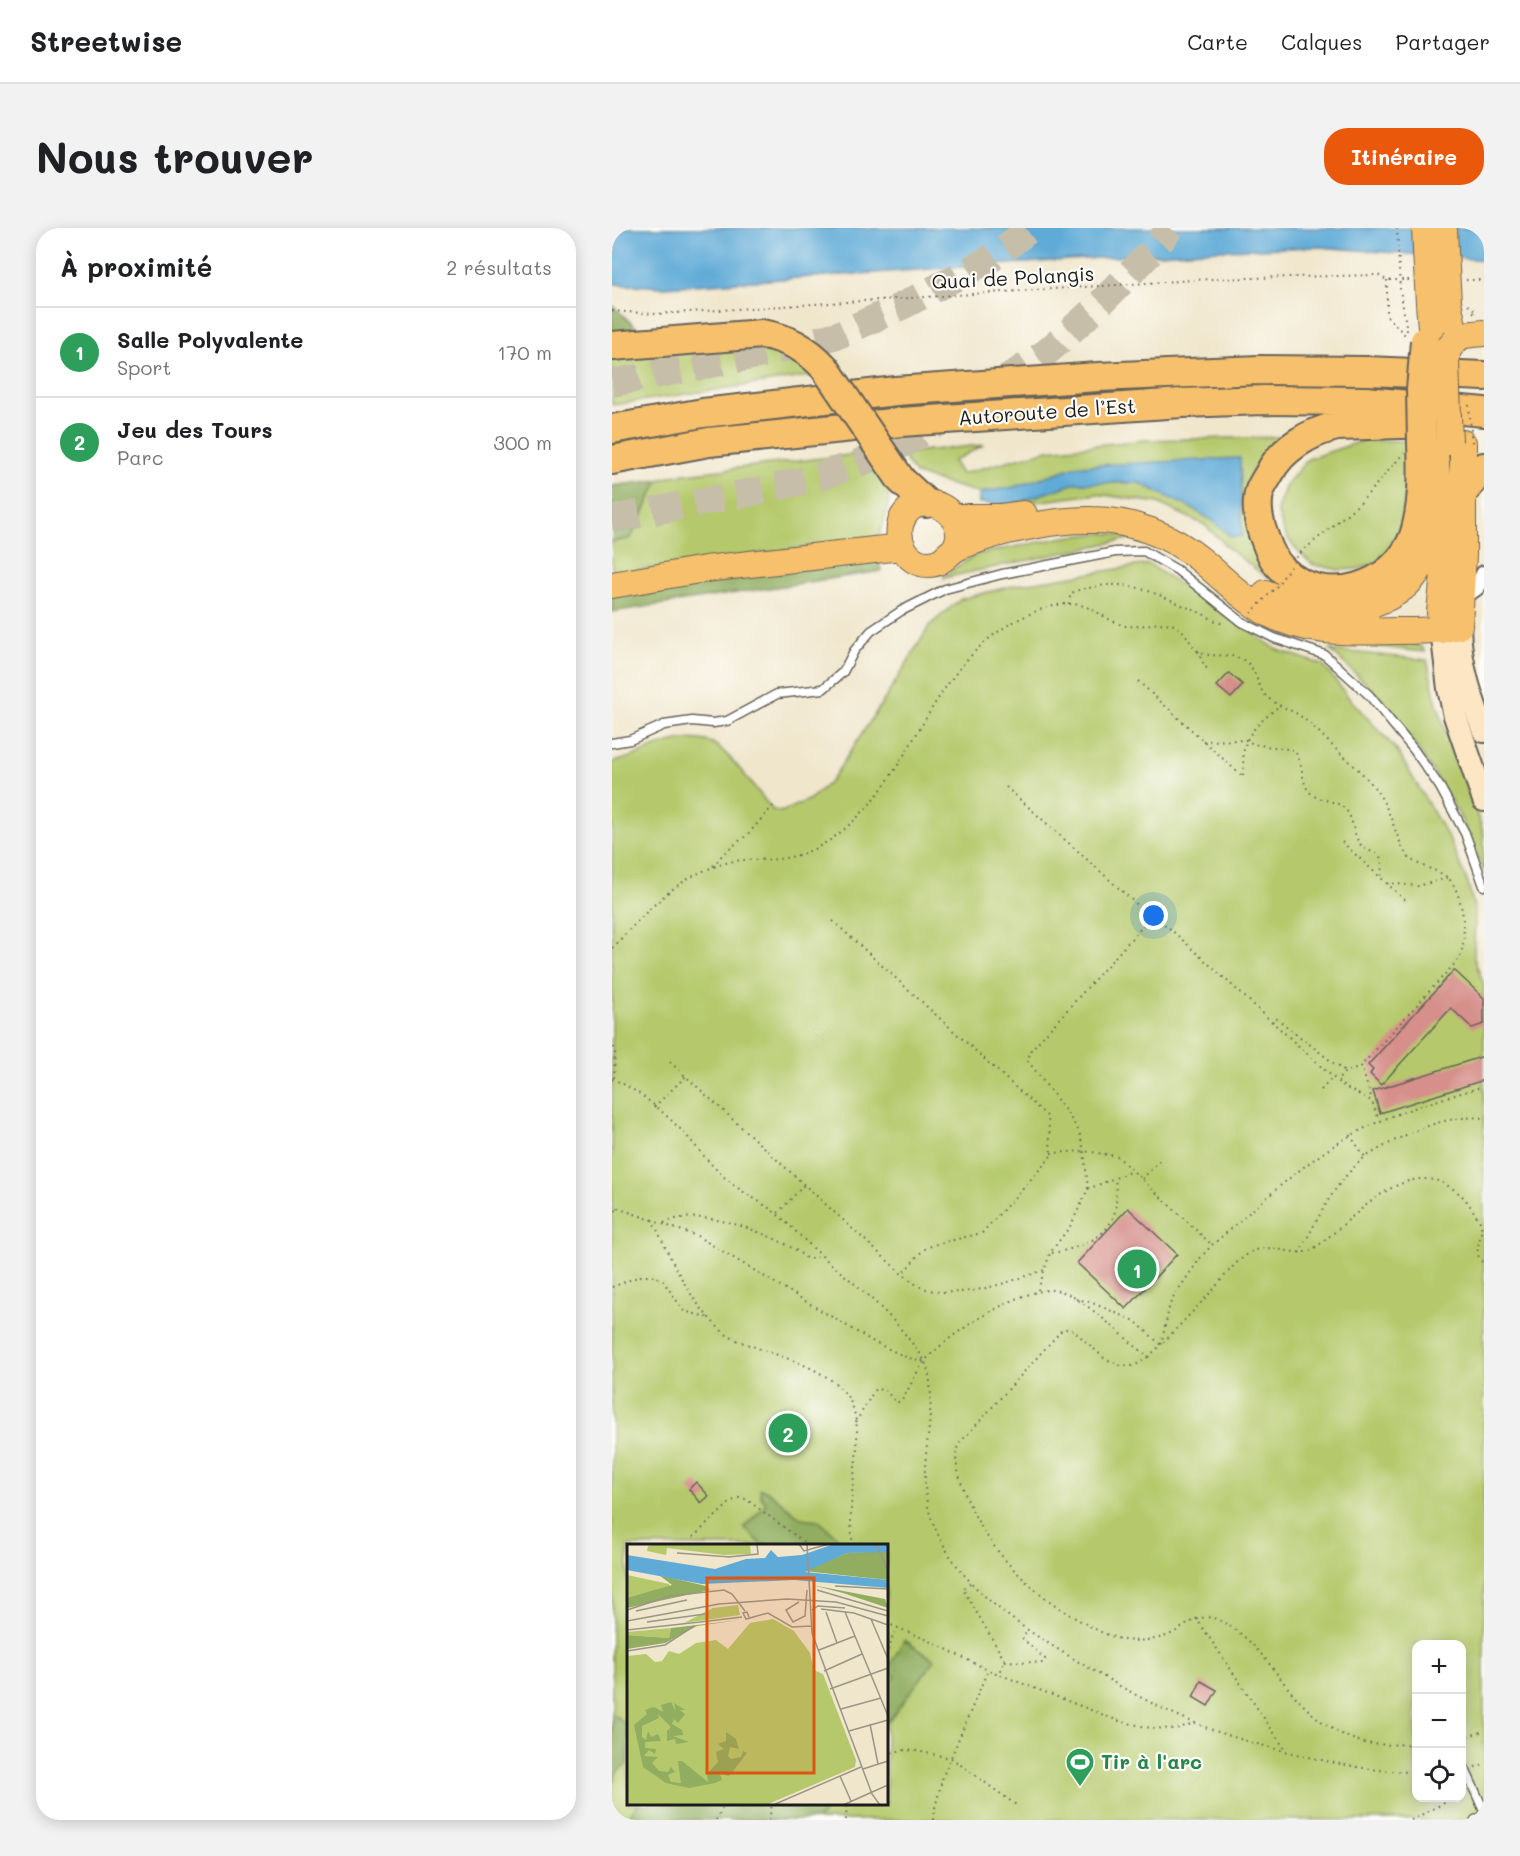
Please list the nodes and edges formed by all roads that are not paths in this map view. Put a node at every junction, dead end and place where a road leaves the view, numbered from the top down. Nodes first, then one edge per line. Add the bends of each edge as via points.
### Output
1 (1425, 228) edge
2 (1444, 228) edge
3 (1484, 324) edge
4 (1433, 325) junction
5 (1484, 333) edge
6 (612, 346) edge
7 (1484, 376) edge
8 (1484, 412) edge
9 (1484, 417) edge
10 (612, 429) edge
11 (1448, 455) edge
12 (612, 460) edge
13 (926, 503) junction
14 (1443, 516) junction
15 (955, 517) junction
16 (901, 547) junction
17 (955, 549) junction
18 (1484, 574) edge
19 (612, 585) edge
20 (1330, 612) junction
21 (1452, 616) junction
22 (1484, 731) edge
23 (612, 743) edge
24 (1484, 800) edge
25 (1484, 886) edge
26 (1466, 1771) edge
27 (1484, 1811) edge
28 (1484, 1816) edge
29 (1475, 1820) edge

1 - 4 main road, bridge
2 - 4 main road, bridge
3 - 4 main road via 1457,314
4 - 5 main road via 1462,335
4 - 11 main road
4 - 11 highway, bridge via 1421,390
6 - 13 highway, bridge via 762,334 794,343 825,368 901,480
7 - 10 highway, Autoroute de l’Est via 1259,370 1098,377 896,391 703,413
8 - 12 highway, Autoroute de l’Est via 1366,401 1182,403 900,422 708,442
9 - 11 highway via 1465,423 1337,426 1292,446 1272,467 1260,491 1260,528 1269,551 1282,570 1315,588 1344,590 1368,585 1395,566 1413,538 1423,478
11 - 14 main road via 1451,500
11 - 21 main road
13 - 15 main road via 942,506
13 - 16 main road via 912,508 902,519 898,533
14 - 20 main road via 1425,561 1408,584 1367,606
14 - 21 main road
15 - 17 main road via 960,533
15 - 20 main road via 1002,517 1095,504 1138,509 1187,530 1243,578 1276,598 1302,608
16 - 17 main road via 912,559 928,564 944,560
16 - 19 main road via 716,568
17 - 21 main road via 989,536 1060,522 1119,522 1161,535 1183,547 1242,597 1293,624 1344,632
18 - 21 street
20 - 21 main road via 1342,617
21 - 22 main road via 1464,671
21 - 24 main road via 1449,689
23 - 25 lane via 630,740 664,725 727,721 777,694 823,688 843,672 871,631 901,610 945,589 1115,552 1144,551 1177,570 1242,622 1325,655 1369,695 1440,787 1465,832
26 - 27 lane
28 - 29 lane

